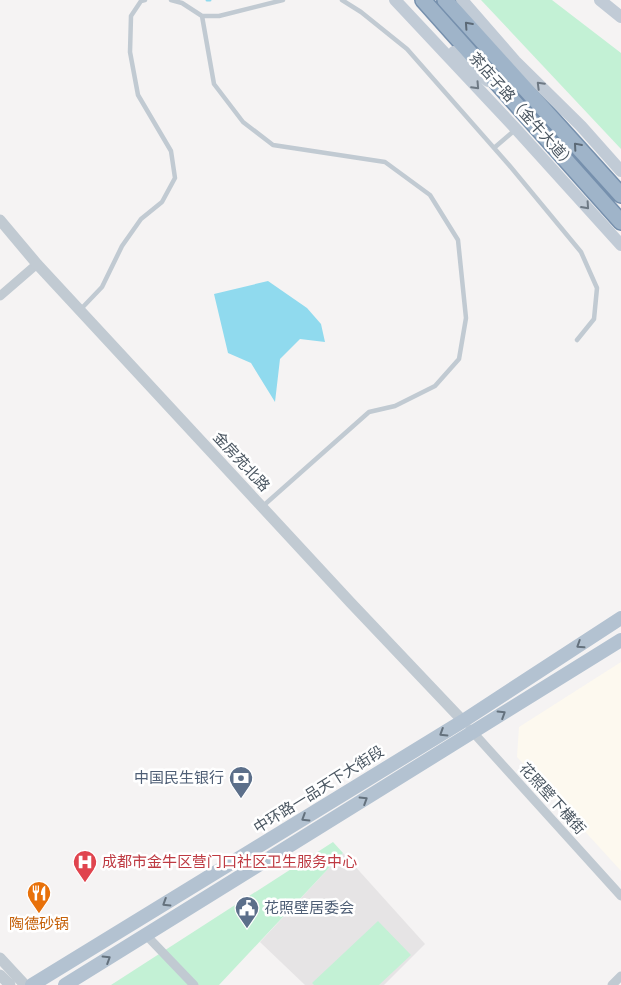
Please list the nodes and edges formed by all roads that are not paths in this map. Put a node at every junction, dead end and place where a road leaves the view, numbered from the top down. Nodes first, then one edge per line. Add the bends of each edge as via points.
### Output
1 (146, 0) edge
2 (171, 0) edge
3 (284, 0) edge
4 (342, 0) edge
5 (395, 0) edge
6 (423, 0) edge
7 (445, 0) edge
8 (462, 0) edge
9 (600, 0) edge
10 (410, 5) edge
11 (202, 16) junction
12 (621, 17) edge
13 (442, 20) junction
14 (525, 113) junction
15 (516, 129) junction
16 (494, 148) junction
17 (621, 172) edge
18 (621, 195) edge
19 (0, 220) edge
20 (621, 222) edge
21 (621, 246) edge
22 (37, 264) junction
23 (0, 296) edge
24 (80, 310) junction
25 (578, 340) dead end
26 (262, 507) junction
27 (621, 618) edge
28 (621, 640) edge
29 (463, 721) junction
30 (473, 732) junction
31 (621, 896) edge
32 (146, 935) junction
33 (0, 958) edge
34 (0, 975) edge
35 (621, 976) edge
36 (10, 985) edge
37 (25, 985) edge
38 (32, 985) edge
39 (65, 985) edge
40 (194, 985) edge
41 (612, 985) edge

1 - 24 lane via 140,1 130,16 130,52 138,95 171,151 175,178 162,202 141,219 122,246 102,287
2 - 11 lane
3 - 11 lane via 219,16
4 - 16 lane via 407,49
5 - 10 main road
6 - 13 highway, 茶店子路（金牛大道）
18 -> 7 highway
17 -> 8 main road
9 - 12 main road
10 - 13 highway
10 - 14 main road
10 -> 15 main road
11 - 26 lane via 214,84 243,122 273,145 385,162 430,195 458,240 466,318 459,359 435,386 395,406 369,412
13 - 14 highway, 茶店子路（金牛大道）
14 - 20 highway, 茶店子路（金牛大道）
15 - 16 lane
15 -> 21 main road
16 - 25 lane via 581,252 598,288 594,319
19 - 22 street, 金房苑北路
22 - 23 street
22 - 24 street, 金房苑北路
24 - 26 street, 金房苑北路
26 - 29 street, 金房苑北路
27 -> 29 main road, 中环路一品天下大街段
30 -> 28 main road
29 - 30 street, 花照壁下横街
29 -> 38 main road, 中环路一品天下大街段
30 - 31 street, 花照壁下横街
32 -> 30 main road
39 -> 32 main road
32 - 40 street
33 - 37 street
34 - 36 street
35 - 41 street

